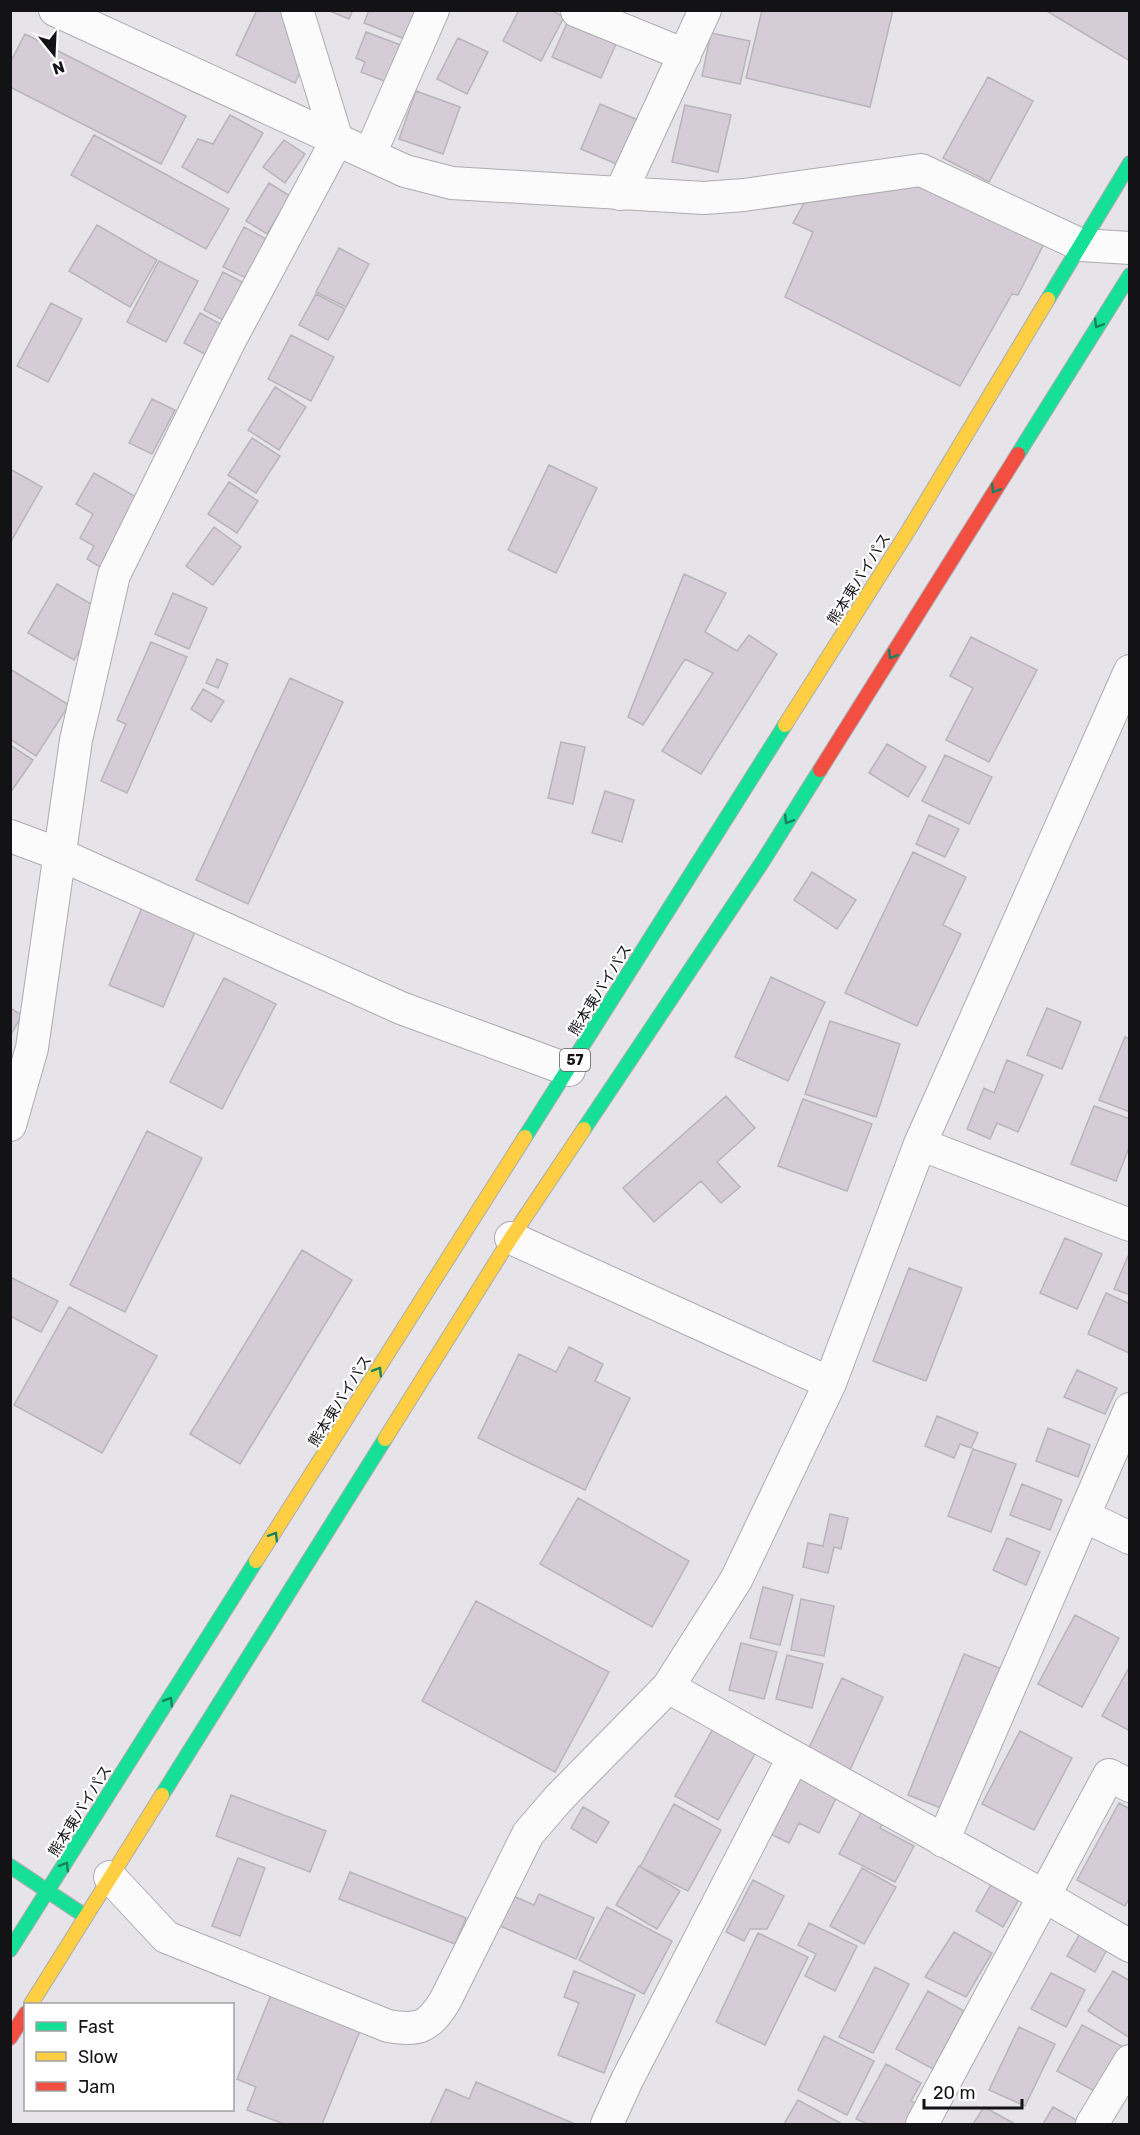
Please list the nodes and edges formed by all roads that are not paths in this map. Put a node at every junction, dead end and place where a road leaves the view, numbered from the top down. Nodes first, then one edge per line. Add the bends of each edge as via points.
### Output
1 (56, 10) edge
2 (297, 10) edge
3 (433, 10) edge
4 (705, 10) edge
5 (577, 11) edge
6 (96, 19) edge
7 (685, 55) junction
8 (336, 140) junction
9 (370, 154) junction
10 (1130, 163) edge
11 (620, 194) junction
12 (1081, 245) junction
13 (1130, 248) edge
14 (1130, 275) edge
15 (1130, 672) edge
16 (10, 836) edge
17 (59, 854) junction
18 (569, 1070) junction
19 (10, 1125) edge
20 (920, 1144) junction
21 (1130, 1225) edge
22 (511, 1238) junction
23 (830, 1383) junction
24 (1130, 1409) edge
25 (1084, 1516) junction
26 (1130, 1538) edge
27 (668, 1688) junction
28 (793, 1758) junction
29 (1130, 1786) edge
30 (943, 1841) junction
31 (10, 1866) edge
32 (110, 1877) junction
33 (49, 1892) junction
34 (1046, 1897) junction
35 (85, 1916) junction
36 (1130, 1946) edge
37 (10, 1950) edge
38 (32, 2003) edge
39 (24, 2016) edge
40 (10, 2038) edge
41 (1130, 2061) edge
42 (607, 2124) edge
43 (922, 2124) edge
44 (1092, 2124) edge

1 - 6 street
2 - 8 street
3 - 9 street
4 - 7 street
5 - 7 street
6 - 8 street
7 - 11 street
8 - 9 street
8 - 17 street via 230,340 114,575 76,740
9 - 11 street via 416,174 452,183
10 - 12 main road, 熊本東バイパス / 57
11 - 12 street via 704,198 744,195 921,170
12 - 13 street
12 - 18 main road, 熊本東バイパス / 57 via 910,528
14 -> 22 main road via 763,861
15 - 20 street
16 - 17 street
17 - 18 street via 401,1008
17 - 19 street via 32,1048
33 -> 18 main road, 熊本東バイパス / 57
20 - 21 street
20 - 23 street
22 - 23 street
22 - 32 main road
23 - 27 street via 736,1580
24 - 25 street
25 - 26 street
25 - 30 street
27 - 28 street
27 - 32 street via 538,1820 445,2001 435,2017 423,2026 388,2026 166,1937
28 - 30 street
28 - 42 street
29 - 34 street via 1109,1776
30 - 34 street
31 - 33 main road
32 - 35 main road
33 - 35 main road
33 - 37 main road, 熊本東バイパス / 57
34 - 36 street
34 - 43 street
35 - 38 main road
39 - 40 main road
41 - 44 street

